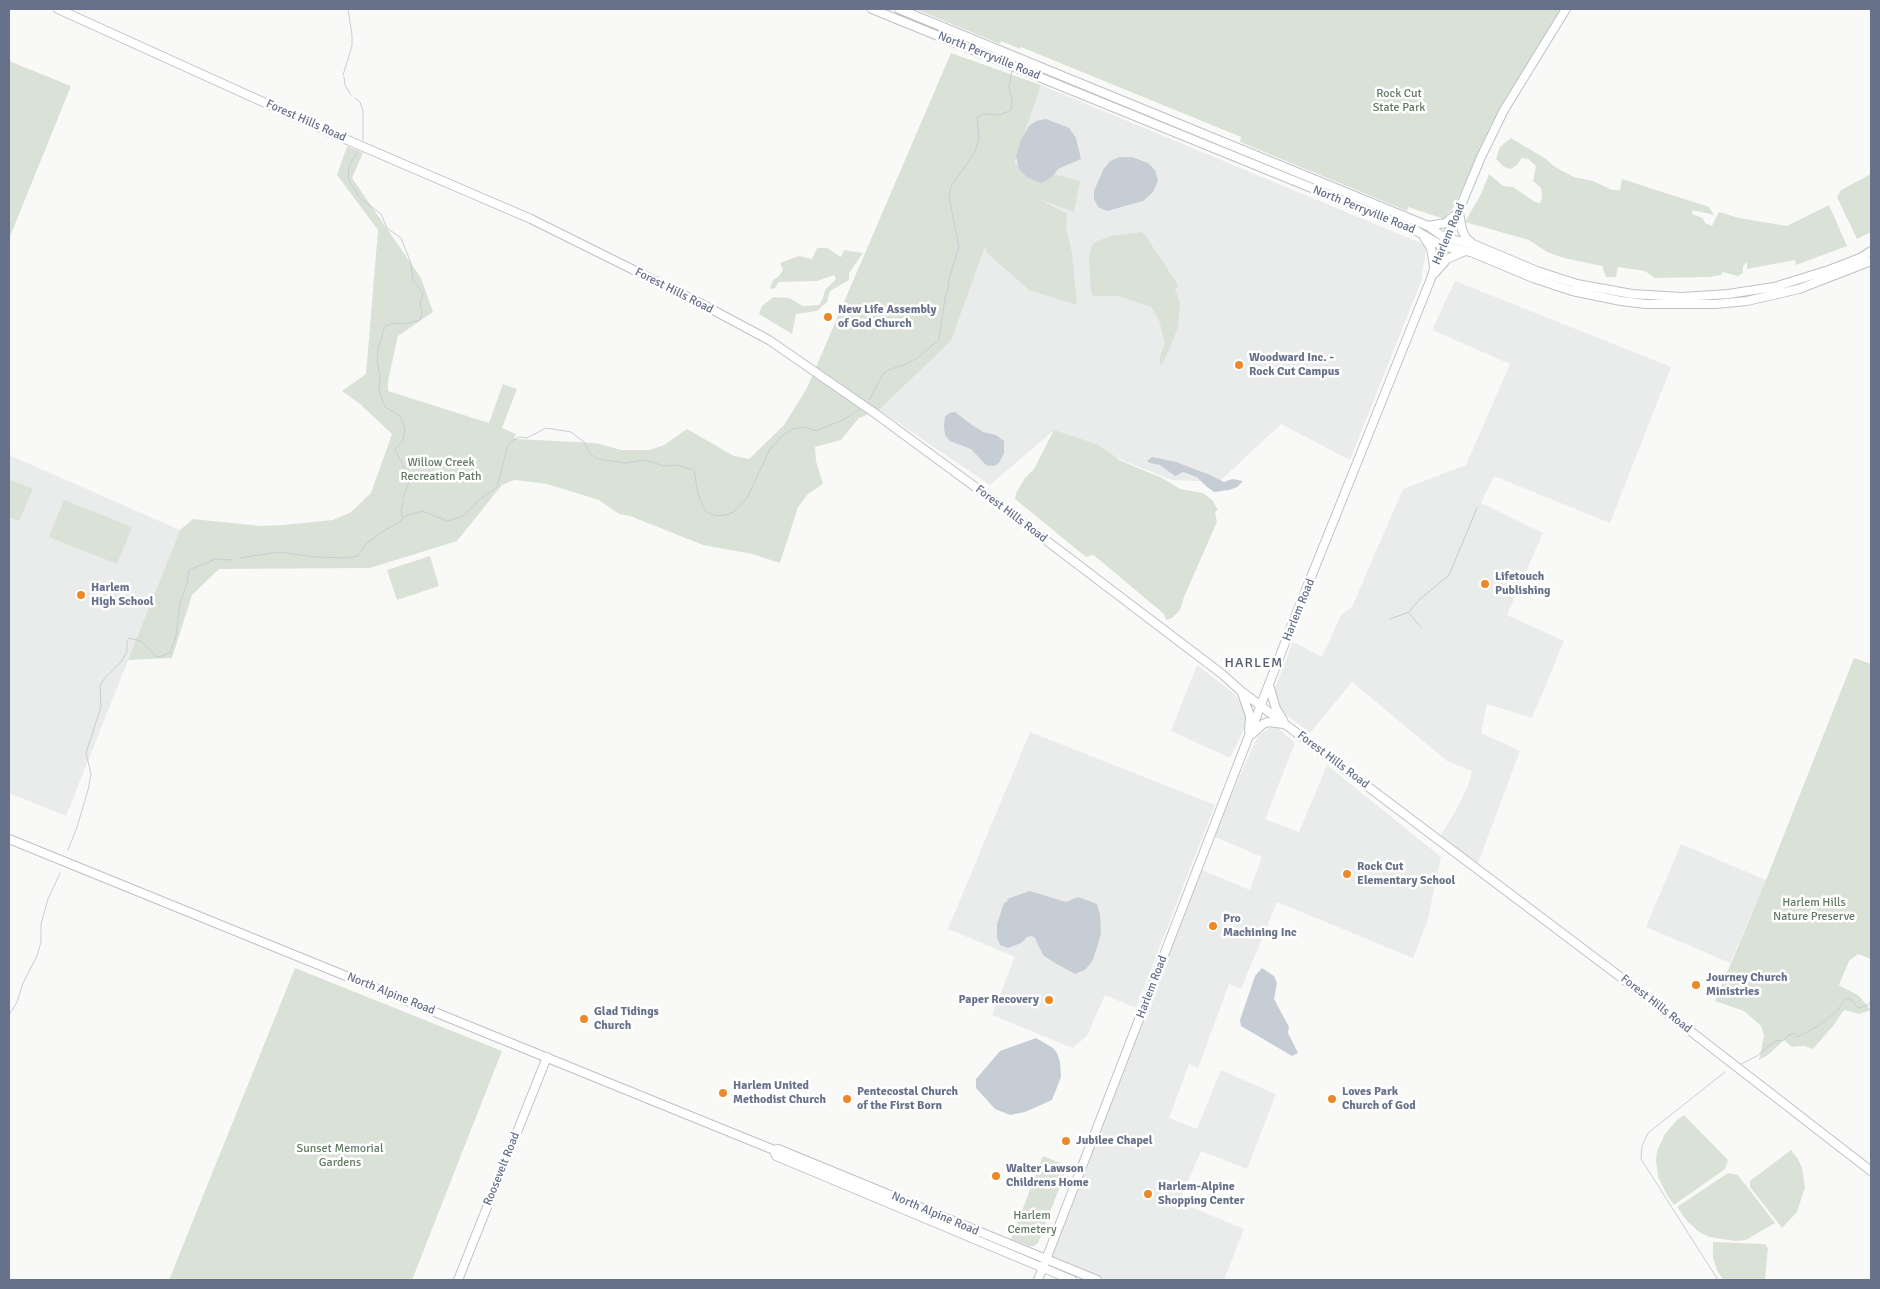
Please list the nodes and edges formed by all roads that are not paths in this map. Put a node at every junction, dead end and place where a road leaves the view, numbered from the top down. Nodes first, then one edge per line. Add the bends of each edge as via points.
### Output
1 (58, 9) edge
2 (872, 9) edge
3 (899, 9) edge
4 (1566, 9) edge
5 (1459, 210) junction
6 (1428, 226) junction
7 (1415, 230) junction
8 (1443, 242) junction
9 (1472, 248) junction
10 (1871, 251) edge
11 (1871, 260) edge
12 (1430, 281) junction
13 (1269, 685) junction
14 (1241, 691) junction
15 (1261, 706) junction
16 (1286, 724) junction
17 (1249, 737) junction
18 (9, 839) edge
19 (547, 1057) junction
20 (774, 1150) junction
21 (1871, 1171) edge
22 (1046, 1259) junction
23 (1042, 1268) junction
24 (458, 1280) edge
25 (1038, 1280) edge
26 (1072, 1280) edge
27 (1097, 1280) edge

1 - 14 main road, Forest Hills Road via 423,174 531,219 769,340 997,503
2 - 7 main road, North Perryville Road
3 - 6 main road, North Perryville Road
4 - 5 main road, Harlem Road via 1504,110
5 - 6 main road via 1446,223
5 - 8 main road, Harlem Road
5 - 9 main road via 1462,230
6 - 8 main road, North Perryville Road
7 - 8 main road, North Perryville Road
7 - 12 main road via 1431,248 1434,267
8 - 9 main road, North Perryville Road
8 - 12 main road, Harlem Road
9 - 10 main road, North Perryville Road via 1577,284 1632,294 1682,297 1774,287 1829,270
9 - 11 main road, North Perryville Road via 1533,278 1572,291 1621,301 1673,305 1716,304 1768,296 1815,283
9 - 12 main road via 1447,259
12 - 13 main road, Harlem Road
13 - 15 main road, Harlem Road
13 - 16 main road via 1276,708
14 - 15 main road, Forest Hills Road
14 - 17 main road via 1250,716
15 - 16 main road, Forest Hills Road
15 - 17 main road, Harlem Road
16 - 17 main road via 1268,722
16 - 21 main road, Forest Hills Road
17 - 22 main road, Harlem Road
18 - 19 main road, North Alpine Road
19 - 20 main road, North Alpine Road
19 - 24 main road, Roosevelt Road
20 - 22 main road, North Alpine Road
20 - 23 main road, North Alpine Road via 776,1156
22 - 23 main road, Harlem Road
22 - 27 main road, North Alpine Road
23 - 25 main road, Harlem Road
23 - 26 main road, North Alpine Road

